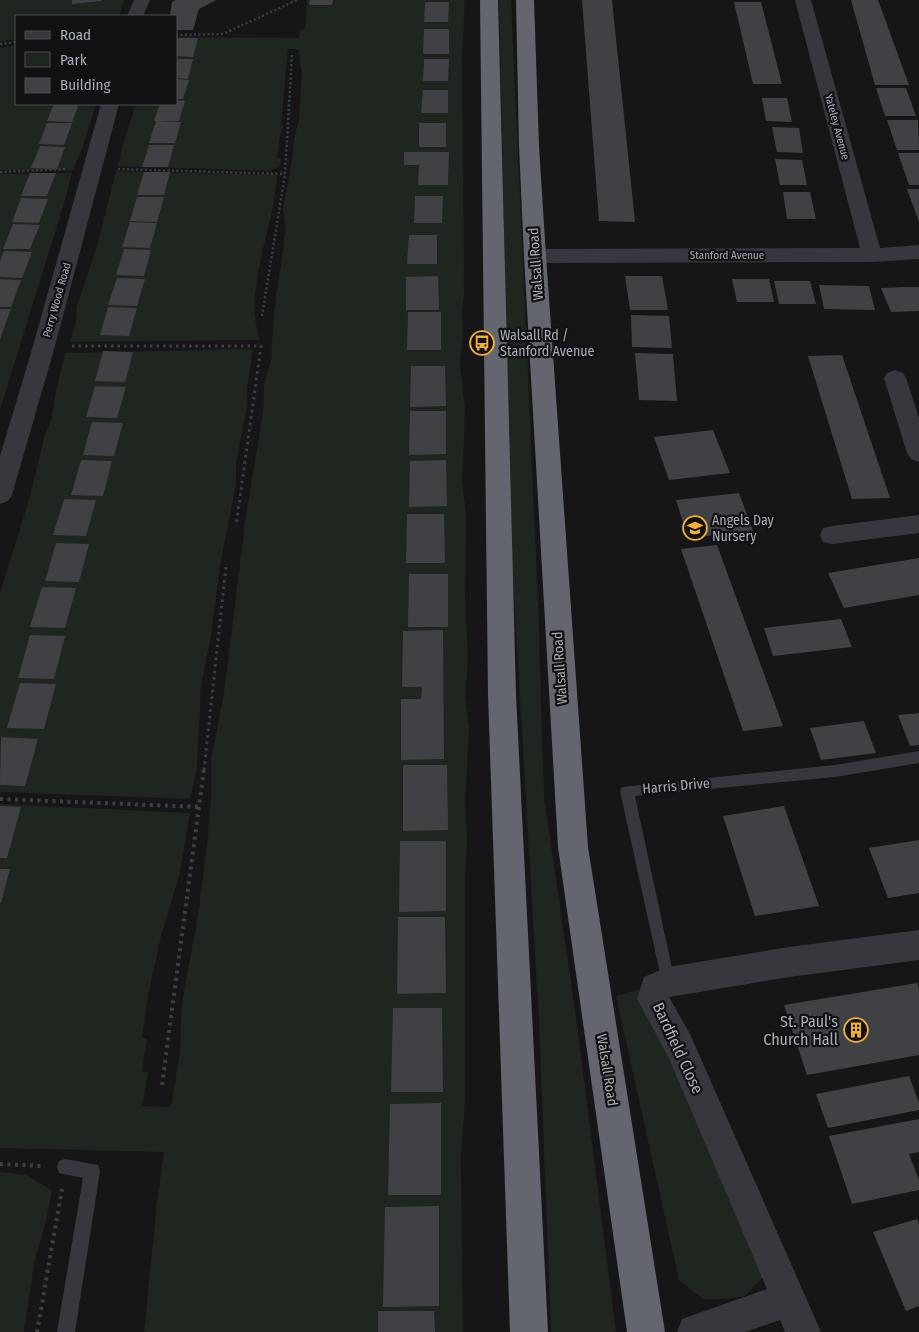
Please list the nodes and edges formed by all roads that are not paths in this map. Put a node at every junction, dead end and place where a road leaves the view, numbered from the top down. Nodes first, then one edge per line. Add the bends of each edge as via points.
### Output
1 (142, 0) edge
2 (489, 0) edge
3 (525, 0) edge
4 (803, 0) edge
5 (135, 15) edge
6 (110, 105) edge
7 (919, 252) edge
8 (872, 255) junction
9 (535, 256) junction
10 (895, 378) dead end
11 (919, 453) edge
12 (0, 495) edge
13 (919, 524) edge
14 (832, 535) dead end
15 (919, 757) edge
16 (919, 945) edge
17 (668, 982) junction
18 (66, 1167) road end
19 (788, 1299) junction
20 (66, 1332) edge
21 (529, 1332) edge
22 (646, 1332) edge
23 (694, 1332) edge
24 (803, 1332) edge

1 - 5 street
2 - 21 highway via 502,695
3 - 9 highway, Walsall Road via 528,146
4 - 8 street, Yateley Avenue
6 - 12 street, Perry Wood Road
7 - 8 street, Stanford Avenue
8 - 9 street, Stanford Avenue
9 - 22 highway, Walsall Road via 572,847
10 - 11 street
13 - 14 street
15 - 17 lane, Harris Drive via 835,772 626,791
16 - 17 street, Bardfield Close
17 - 19 street, Bardfield Close via 655,988 653,999 679,1045
18 - 20 lane via 92,1171
19 - 23 street
19 - 24 street, Bardfield Close

